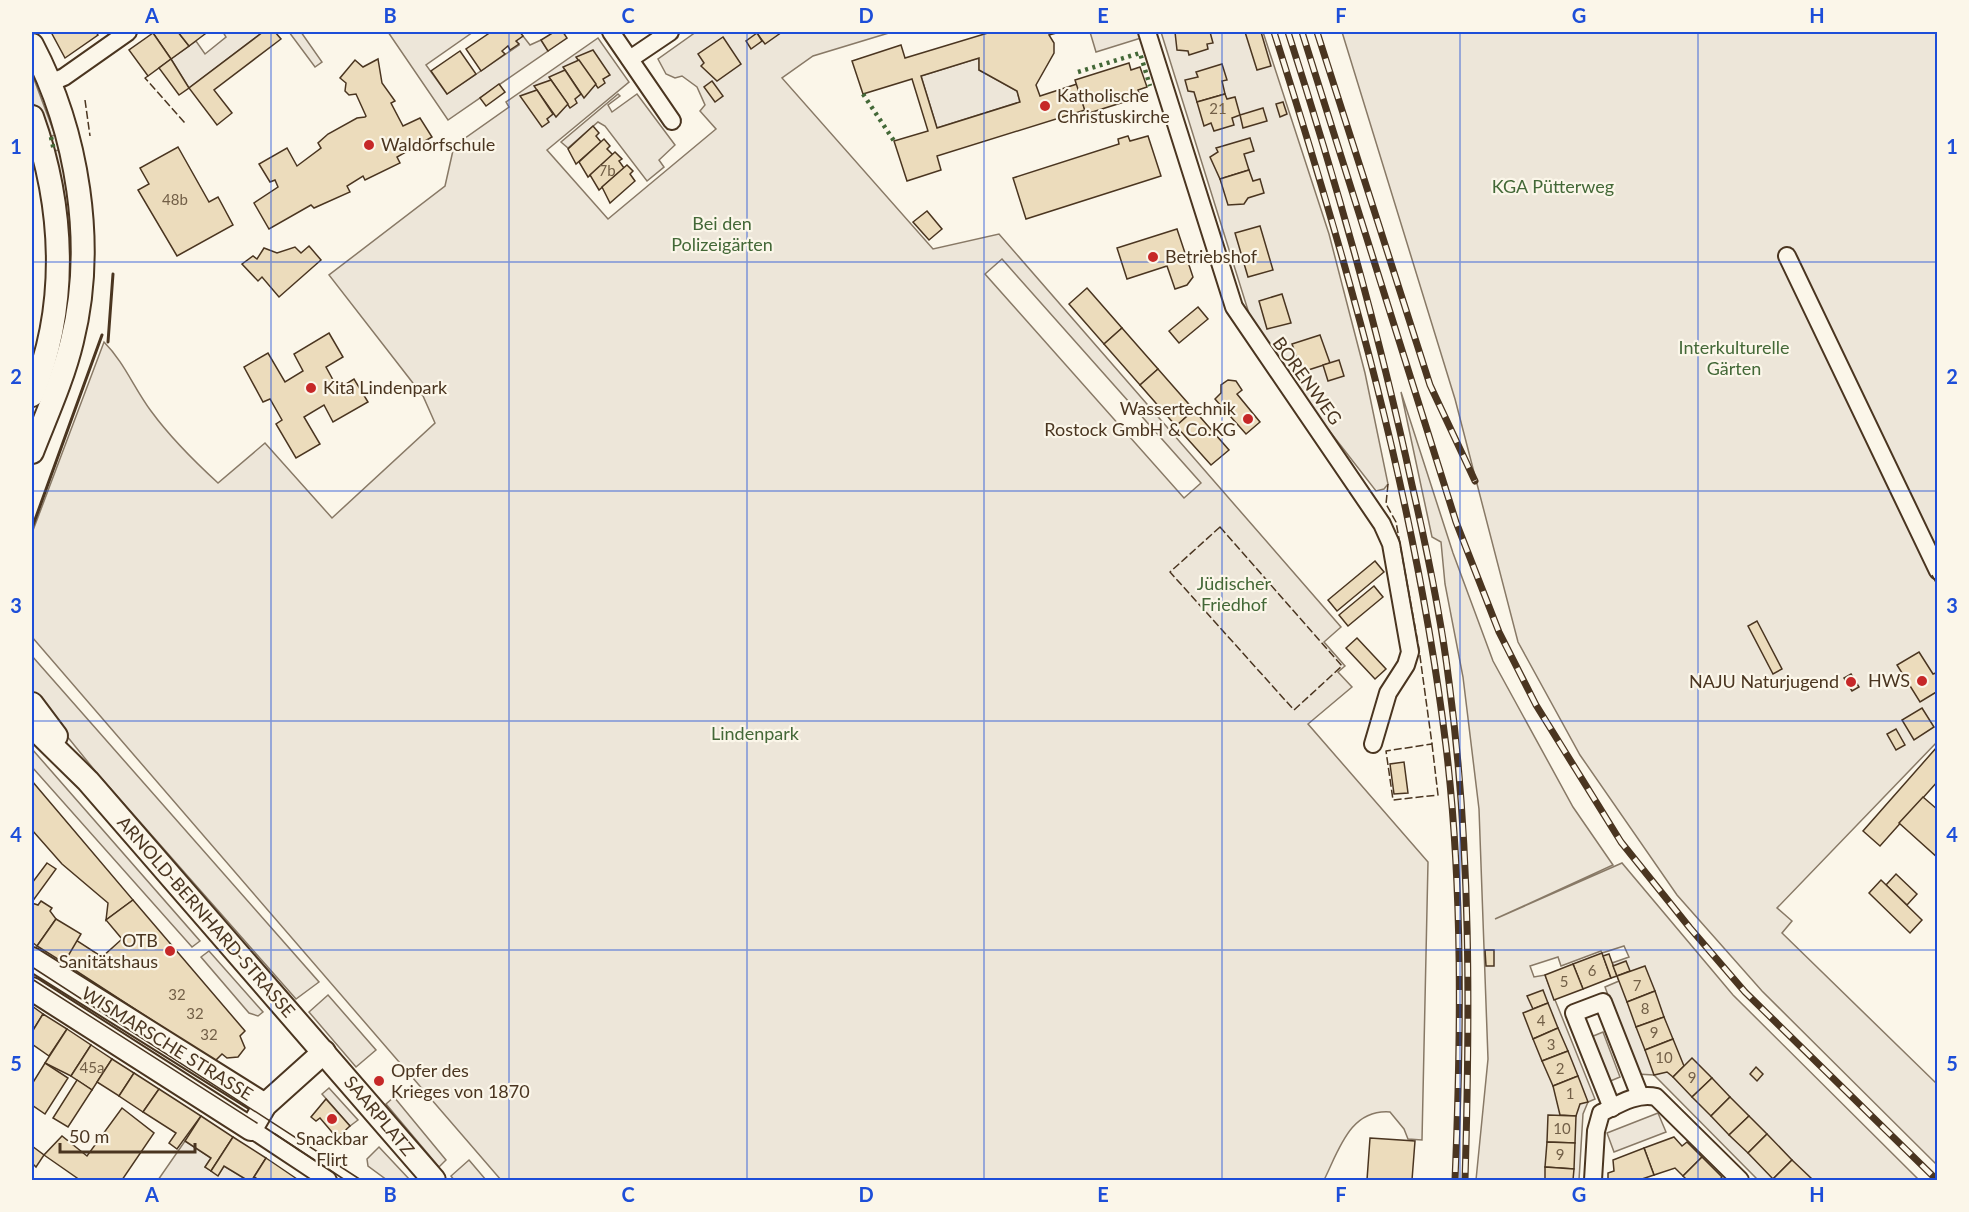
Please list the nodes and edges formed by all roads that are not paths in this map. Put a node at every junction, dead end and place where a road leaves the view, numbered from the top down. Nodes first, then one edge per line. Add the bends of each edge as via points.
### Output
1 (128, 32) edge
2 (611, 32) edge
3 (670, 32) edge
4 (1146, 32) edge
5 (32, 45) edge
6 (630, 59) junction
7 (50, 83) junction
8 (32, 117) edge
9 (672, 121) dead end
10 (1787, 256) dead end
11 (32, 395) edge
12 (32, 452) edge
13 (1938, 571) edge
14 (32, 704) edge
15 (32, 726) edge
16 (1373, 744) dead end
17 (88, 781) junction
18 (32, 959) edge
19 (32, 989) edge
20 (324, 1052) junction
21 (1640, 1096) junction
22 (265, 1105) junction
23 (1612, 1108) junction
24 (251, 1129) junction
25 (328, 1180) edge
26 (434, 1180) edge
27 (1593, 1180) edge
28 (1740, 1180) edge

1 - 7 street
2 - 6 street
3 - 6 street
4 - 16 street, BORENWEG via 1234,307 1351,476 1391,544 1410,652 1388,693
5 - 7 main road
6 - 9 street
7 - 12 main road via 69,140 79,200 81,267 72,341
8 - 11 main road via 49,178 59,266 52,322
10 - 13 street
14 - 17 main road, ARNOLD-BERNHARD-STRASSE
15 - 17 main road, ARNOLD-BERNHARD-STRASSE
17 - 20 main road, ARNOLD-BERNHARD-STRASSE
18 - 22 main road, WISMARSCHE STRASSE
19 - 24 main road, WISMARSCHE STRASSE
20 - 22 main road, WISMARSCHE STRASSE
20 - 26 main road, SAARPLATZ
21 - 23 street
21 - 23 street via 1603,1002 1574,1013
21 - 28 street via 1656,1097
22 - 24 main road
23 - 27 street via 1601,1113 1598,1122
24 - 25 street, WISMARSCHE STRASSE

